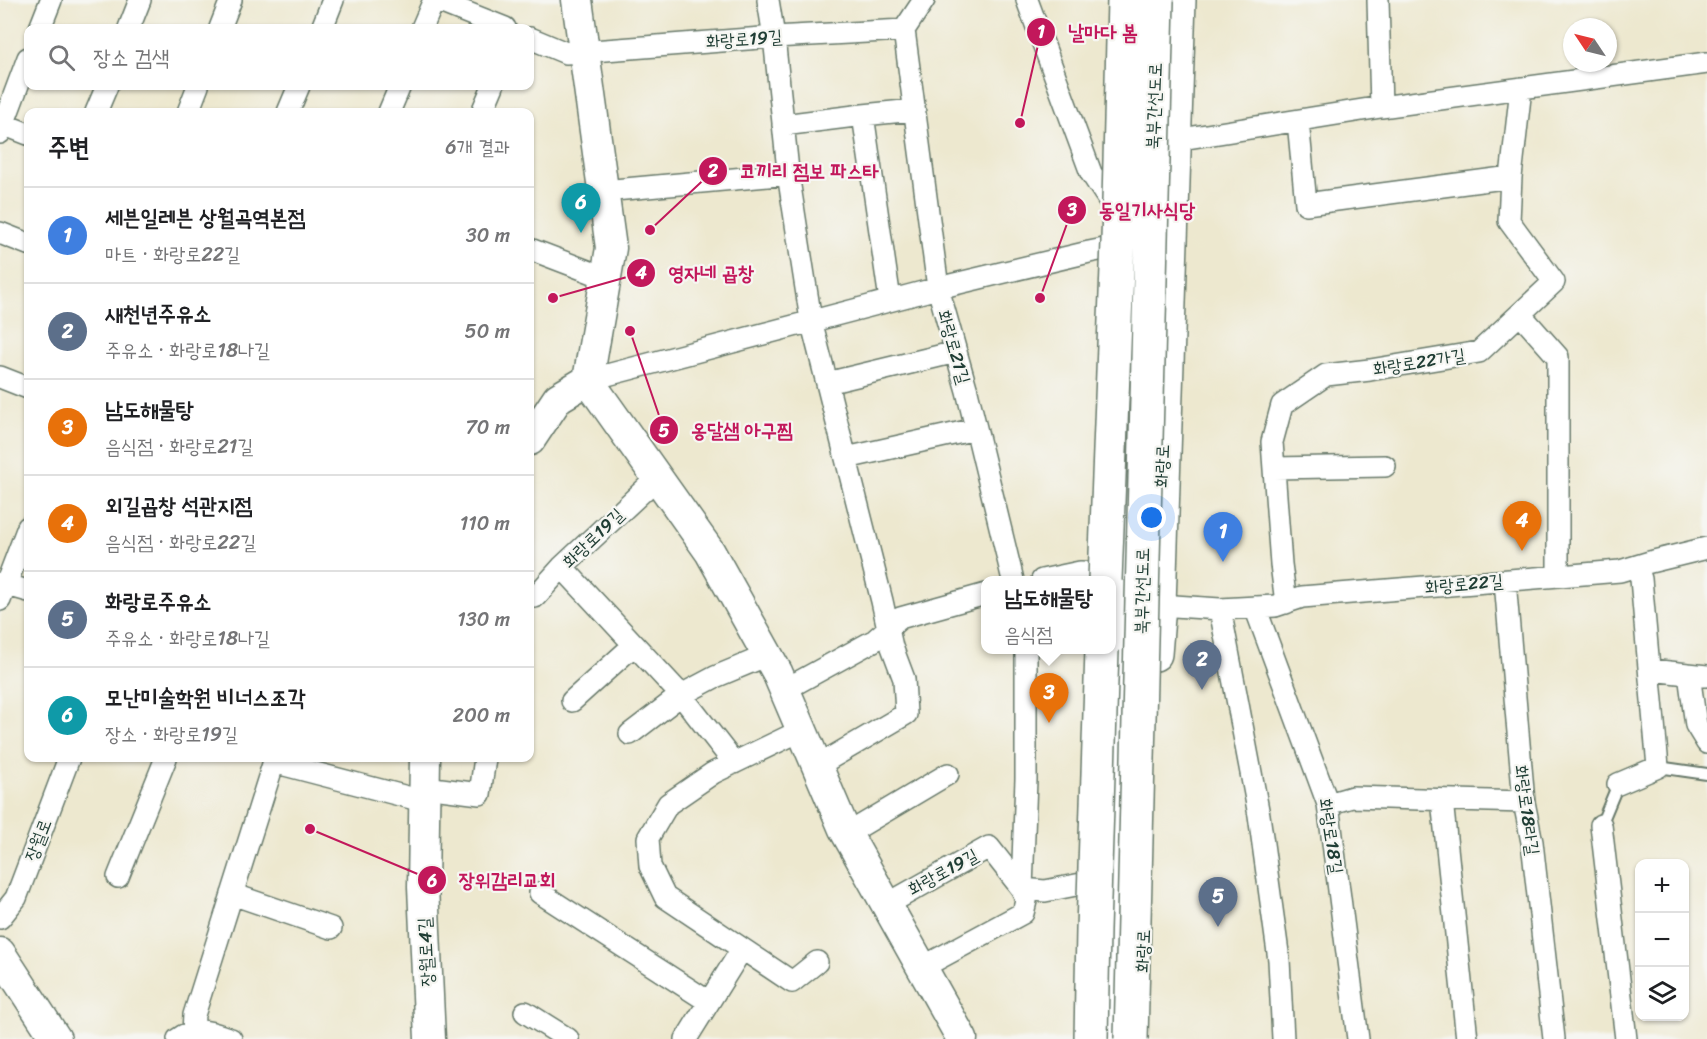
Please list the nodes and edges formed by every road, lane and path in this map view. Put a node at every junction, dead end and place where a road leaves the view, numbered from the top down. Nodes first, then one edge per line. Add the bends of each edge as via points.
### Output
1 (51, 0) edge
2 (140, 0) edge
3 (231, 0) edge
4 (333, 0) edge
5 (434, 0) edge
6 (577, 0) edge
7 (768, 0) edge
8 (924, 0) edge
9 (1027, 0) edge
10 (1124, 0) edge
11 (1143, 0) edge
12 (1157, 0) edge
13 (1179, 0) edge
14 (1378, 0) edge
15 (42, 24) edge
16 (131, 24) edge
17 (222, 24) edge
18 (324, 24) edge
19 (424, 24) edge
20 (495, 24) edge
21 (904, 30) junction
22 (774, 37) junction
23 (534, 41) edge
24 (584, 51) junction
25 (1707, 63) edge
26 (24, 68) edge
27 (1521, 88) junction
28 (105, 90) edge
29 (196, 90) edge
30 (297, 90) edge
31 (398, 90) edge
32 (491, 90) edge
33 (1381, 107) junction
34 (98, 108) edge
35 (190, 108) edge
36 (290, 108) edge
37 (391, 108) edge
38 (484, 108) edge
39 (914, 110) junction
40 (862, 115) junction
41 (1298, 120) junction
42 (783, 125) junction
43 (1, 127) edge
44 (24, 133) edge
45 (1174, 140) junction
46 (789, 174) junction
47 (1511, 177) junction
48 (603, 191) junction
49 (0, 233) edge
50 (24, 242) edge
51 (1138, 243) junction
52 (534, 251) edge
53 (606, 278) junction
54 (938, 288) junction
55 (890, 300) junction
56 (1520, 314) junction
57 (811, 320) junction
58 (956, 351) junction
59 (0, 377) edge
60 (588, 380) junction
61 (827, 383) junction
62 (24, 386) edge
63 (976, 429) junction
64 (534, 434) edge
65 (846, 458) junction
66 (1385, 466) dead end
67 (1274, 468) junction
68 (658, 477) junction
69 (1128, 509) junction
70 (1160, 524) junction
71 (24, 537) edge
72 (1707, 548) edge
73 (1637, 566) junction
74 (562, 567) junction
75 (1012, 576) edge
76 (1061, 576) edge
77 (1105, 576) edge
78 (1111, 576) edge
79 (1111, 576) edge
80 (1558, 576) junction
81 (1505, 581) junction
82 (2, 589) edge
83 (24, 591) edge
84 (981, 595) edge
85 (534, 596) edge
86 (1286, 603) junction
87 (1159, 605) junction
88 (1256, 607) junction
89 (1220, 609) junction
90 (1116, 619) edge
91 (888, 629) junction
92 (634, 645) junction
93 (1026, 654) edge
94 (1102, 654) edge
95 (768, 655) junction
96 (1650, 670) junction
97 (1698, 675) edge
98 (784, 690) junction
99 (681, 695) junction
100 (572, 700) dead end
101 (801, 730) junction
102 (630, 734) dead end
103 (1707, 743) edge
104 (67, 762) edge
105 (163, 762) edge
106 (273, 762) edge
107 (281, 762) edge
108 (425, 762) edge
109 (484, 762) edge
110 (734, 763) junction
111 (817, 766) junction
112 (1659, 766) junction
113 (948, 774) dead end
114 (1707, 774) edge
115 (1618, 784) joint
116 (424, 787) junction
117 (1442, 800) junction
118 (1524, 802) junction
119 (1328, 804) junction
120 (1601, 825) joint
121 (847, 834) junction
122 (118, 877) dead end
123 (1113, 878) junction
124 (1022, 889) junction
125 (540, 893) dead end
126 (232, 894) junction
127 (886, 905) junction
128 (0, 918) edge
129 (331, 928) dead end
130 (742, 949) junction
131 (0, 953) edge
132 (818, 962) dead end
133 (921, 968) junction
134 (709, 1002) junction
135 (525, 1012) dead end
136 (1131, 1023) edge
137 (185, 1035) edge
138 (56, 1039) edge
139 (231, 1039) edge
140 (430, 1039) edge
141 (568, 1039) edge
142 (686, 1039) edge
143 (962, 1039) edge
144 (1091, 1039) edge
145 (1110, 1039) edge
146 (1140, 1039) edge
147 (1283, 1039) edge
148 (1358, 1039) edge
149 (1467, 1039) edge
150 (1554, 1039) edge
151 (1626, 1039) edge

1 - 15 street
2 - 16 street
3 - 17 street
4 - 18 street
5 - 19 street
5 - 20 street
6 - 24 street
7 - 22 street
8 - 21 street
9 - 51 street via 1090,173
10 - 78 main road, 북부간선도로, bridge
11 - 51 main road, 화랑로
12 - 136 main road, 북부간선도로, bridge
13 - 45 main road, 화랑로
14 - 33 street
21 - 22 street, 화랑로19길
21 - 39 street, 화랑로21길
22 - 24 street, 화랑로19길
22 - 42 street
23 - 24 street, 화랑로19길 via 566,53
24 - 48 street
25 - 27 street
26 - 43 street
27 - 33 street
27 - 47 street, 화랑로22가길
28 - 34 street
29 - 35 street
30 - 36 street
31 - 37 street
32 - 38 street
33 - 41 street
39 - 40 street
39 - 54 street, 화랑로21길
40 - 42 street
40 - 55 street
41 - 45 street
41 - 47 street via 1306,204
42 - 46 street
43 - 44 street
45 - 70 main road, 화랑로
46 - 48 street
46 - 57 street
47 - 56 street, 화랑로22가길 via 1509,221 1554,282
48 - 53 street via 611,248
49 - 50 street
51 - 54 street
51 - 69 main road, 화랑로
52 - 53 street
53 - 60 street
54 - 55 street
54 - 58 street, 화랑로21길
55 - 57 street
56 - 67 street, 화랑로22가길 via 1479,352 1326,375 1282,405 1272,442
56 - 80 street via 1558,357
57 - 60 street
57 - 61 street
58 - 61 street
58 - 63 street, 화랑로21길
59 - 62 street
60 - 64 street via 558,398
60 - 68 street
61 - 65 street
63 - 65 street
63 - 75 street, 화랑로21길
65 - 91 street
66 - 67 street
67 - 86 street, 화랑로22가길
68 - 74 street, 화랑로19길
68 - 95 street via 710,552
69 - 70 street via 1143,524
69 - 79 main road, 화랑로
70 - 87 main road, 화랑로
71 - 82 street
72 - 73 street, 화랑로22길
73 - 80 street, 화랑로22길 via 1620,572
73 - 96 street
74 - 85 street, 화랑로19길
74 - 92 street
76 - 77 street via 1080,572
80 - 81 street, 화랑로22길
81 - 86 street, 화랑로22길 via 1302,597
81 - 118 street, 화랑로18라길
82 - 83 street
84 - 91 street via 900,618
86 - 88 street, 화랑로22길
87 - 89 street, 화랑로22길
87 - 146 main road, 화랑로
88 - 89 street, 화랑로22길
88 - 119 street, 화랑로18길
89 - 147 street via 1259,815 1279,960
90 - 123 main road, 화랑로
91 - 98 street
91 - 111 street via 904,679 906,714
92 - 99 street
92 - 100 street
93 - 124 street
94 - 144 main road, bridge
95 - 98 street
95 - 99 street
96 - 97 street
96 - 112 street
97 - 103 street via 1696,725
98 - 101 street
99 - 102 street
99 - 110 street
101 - 110 street
101 - 111 street
104 - 128 street, 장월로 via 16,898
105 - 122 street
106 - 126 street
107 - 116 street via 415,799
108 - 116 street, 장월로4길
109 - 116 street via 480,794
110 - 130 street via 668,804 648,838 650,866 665,897
111 - 121 street
112 - 114 lane
112 - 115 street
113 - 121 street
115 - 120 lane
116 - 140 street, 장월로4길 via 423,887
117 - 118 street
117 - 119 street via 1352,797
117 - 149 street
118 - 150 street, 화랑로18라길
119 - 148 street, 화랑로18길
120 - 151 street
121 - 127 street
123 - 124 street via 1045,891
123 - 145 main road, 화랑로
124 - 127 street, 화랑로19길 via 989,847
124 - 133 street via 1026,901 1023,913
125 - 134 street
126 - 129 street
126 - 137 street
127 - 133 street
130 - 132 street via 792,982
130 - 134 street
131 - 138 street
133 - 143 street
134 - 142 street
135 - 141 street
136 - 146 main road, bridge
137 - 139 street via 209,1032

